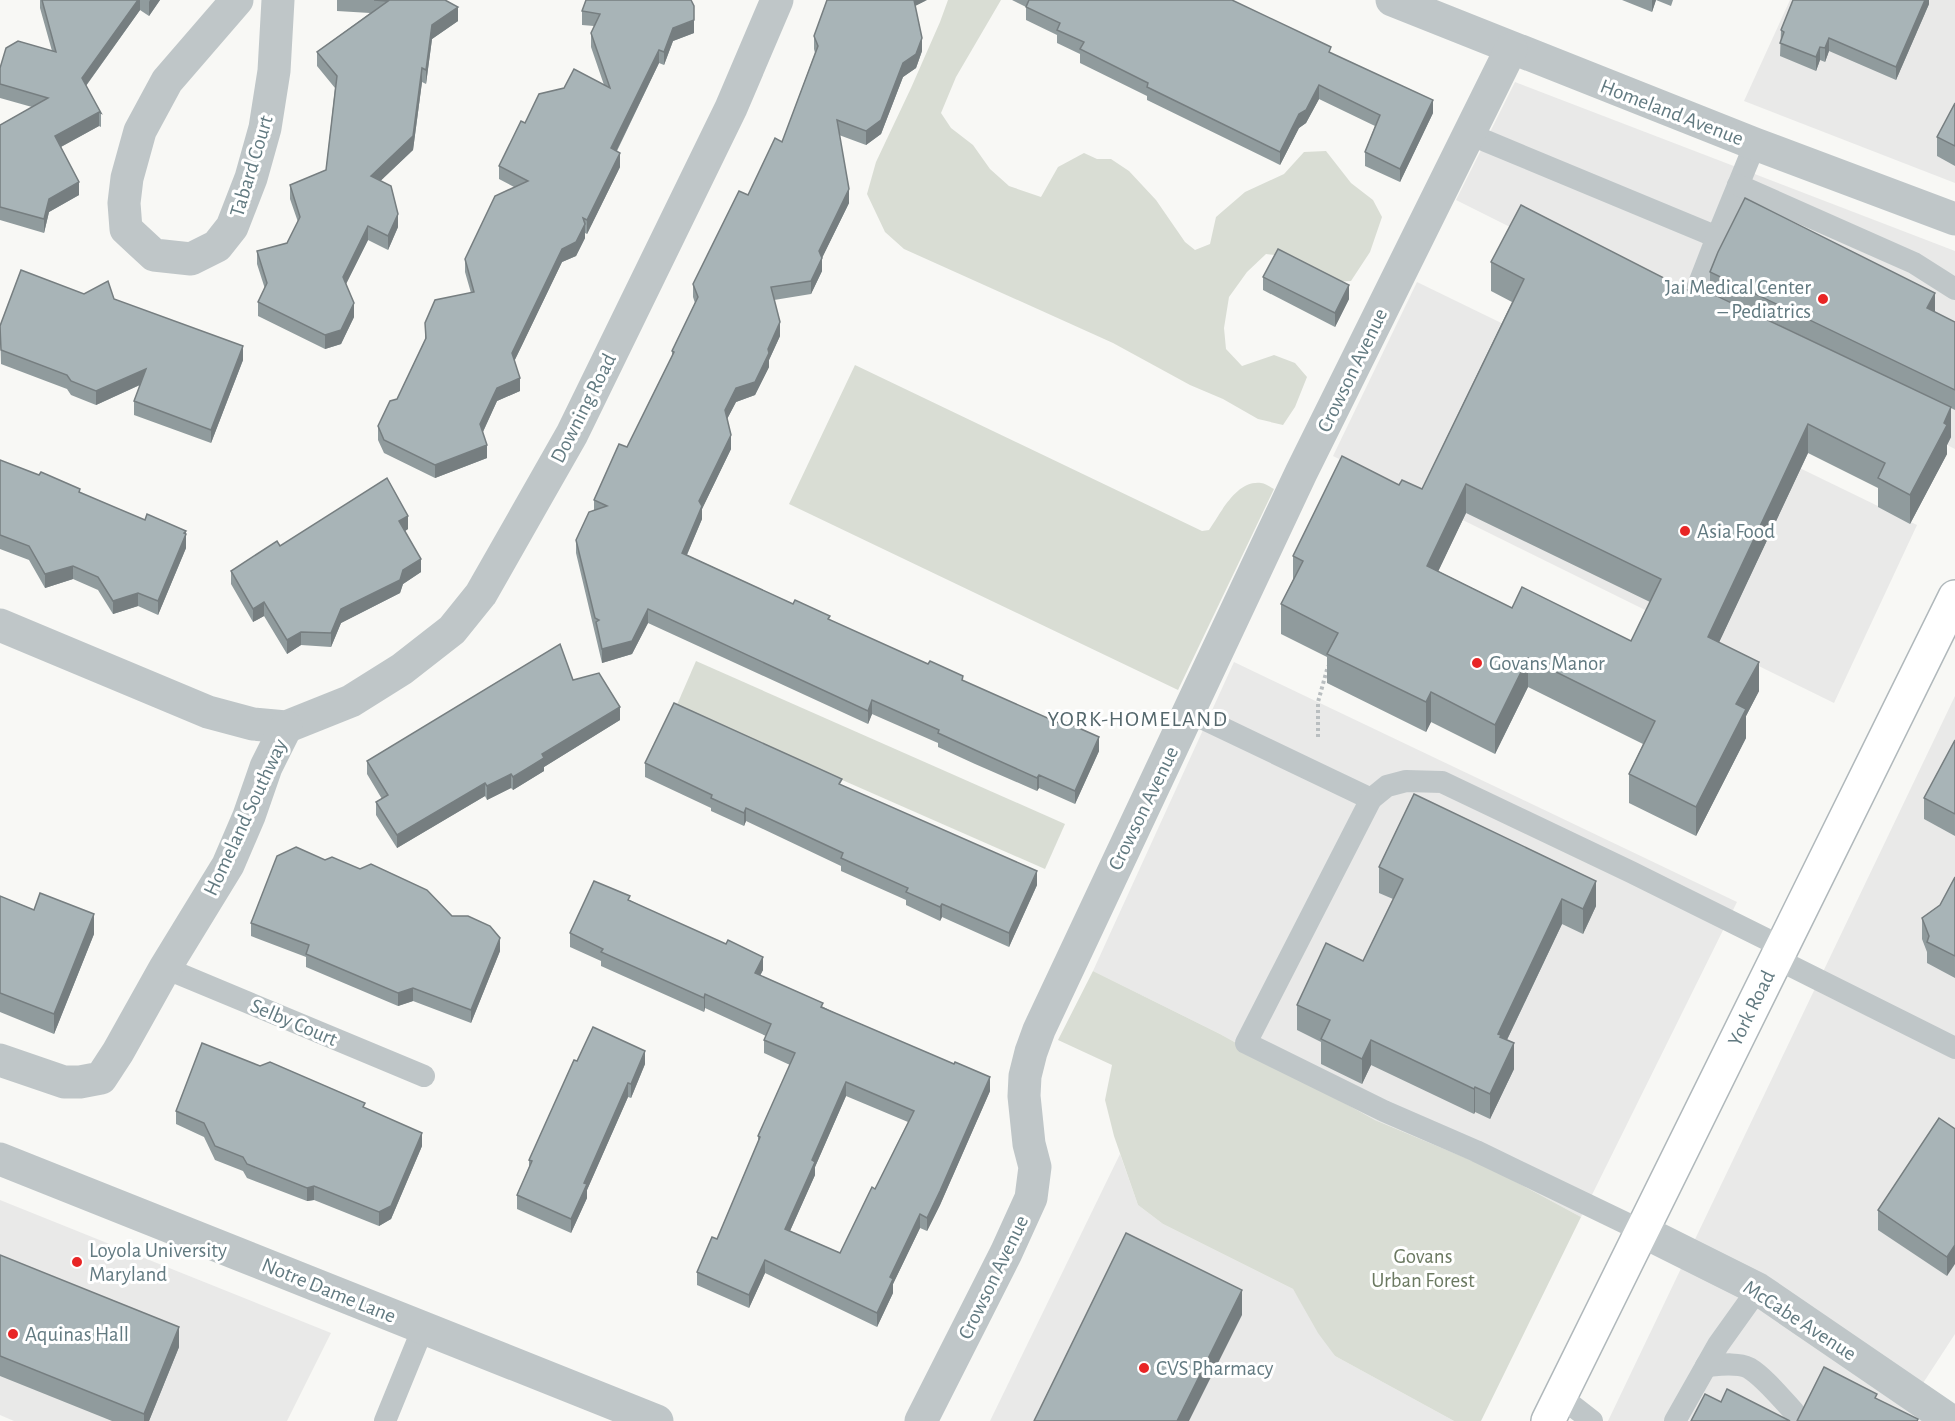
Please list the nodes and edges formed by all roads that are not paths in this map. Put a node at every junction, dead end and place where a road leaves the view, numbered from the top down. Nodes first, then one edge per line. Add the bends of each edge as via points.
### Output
1 (237, 0) edge
2 (278, 0) edge
3 (777, 0) edge
4 (1392, 0) edge
5 (1511, 49) junction
6 (1469, 134) junction
7 (1755, 144) junction
8 (1738, 185) junction
9 (1955, 219) edge
10 (1717, 237) junction
11 (1955, 289) edge
12 (1725, 314) edge
13 (1955, 597) edge
14 (0, 625) edge
15 (1189, 712) junction
16 (286, 727) junction
17 (1371, 799) junction
18 (1778, 953) junction
19 (165, 968) junction
20 (1955, 1048) edge
21 (0, 1060) edge
22 (424, 1076) dead end
23 (0, 1159) edge
24 (1642, 1231) junction
25 (1758, 1289) junction
26 (423, 1328) junction
27 (1706, 1366) junction
28 (1554, 1409) edge
29 (1794, 1412) dead end
30 (385, 1421) edge
31 (657, 1421) edge
32 (921, 1421) edge
33 (1592, 1421) edge
34 (1675, 1421) edge
35 (1951, 1421) edge

1 - 2 street, Tabard Court via 167,81 140,131 127,178 126,229 153,255 191,259 217,246 232,227 265,128 274,71
3 - 16 street, Downing Road via 731,108 572,434 481,594 452,630 402,669 351,701
4 - 5 street, Homeland Avenue
5 - 6 street, Crowson Avenue
5 - 7 street, Homeland Avenue
6 - 10 lane
6 - 15 street, Crowson Avenue via 1301,473
7 - 8 lane
7 - 9 street, Homeland Avenue
8 - 10 lane
8 - 11 lane via 1914,263
10 - 12 lane via 1693,299
13 - 18 main road, York Road
14 - 16 street, Homeland Southway via 208,712 253,724
15 - 17 lane
15 - 32 street, Crowson Avenue via 1035,1041 1024,1096 1035,1167 1031,1198
16 - 19 street, Homeland Southway via 228,865
17 - 18 lane via 1387,786 1406,781 1442,782 1631,872
17 - 24 lane via 1246,1043 1384,1112 1476,1151
18 - 20 lane
18 - 24 main road, York Road
19 - 21 street, Homeland Southway via 101,1077 64,1082
19 - 22 lane, Selby Court
23 - 26 street, Notre Dame Lane
24 - 25 street, McCabe Avenue
24 - 28 main road, York Road
25 - 27 lane
25 - 35 street, McCabe Avenue
26 - 30 lane
26 - 31 street, Notre Dame Lane
27 - 29 lane via 1732,1364 1748,1368
27 - 34 lane
28 - 33 lane

